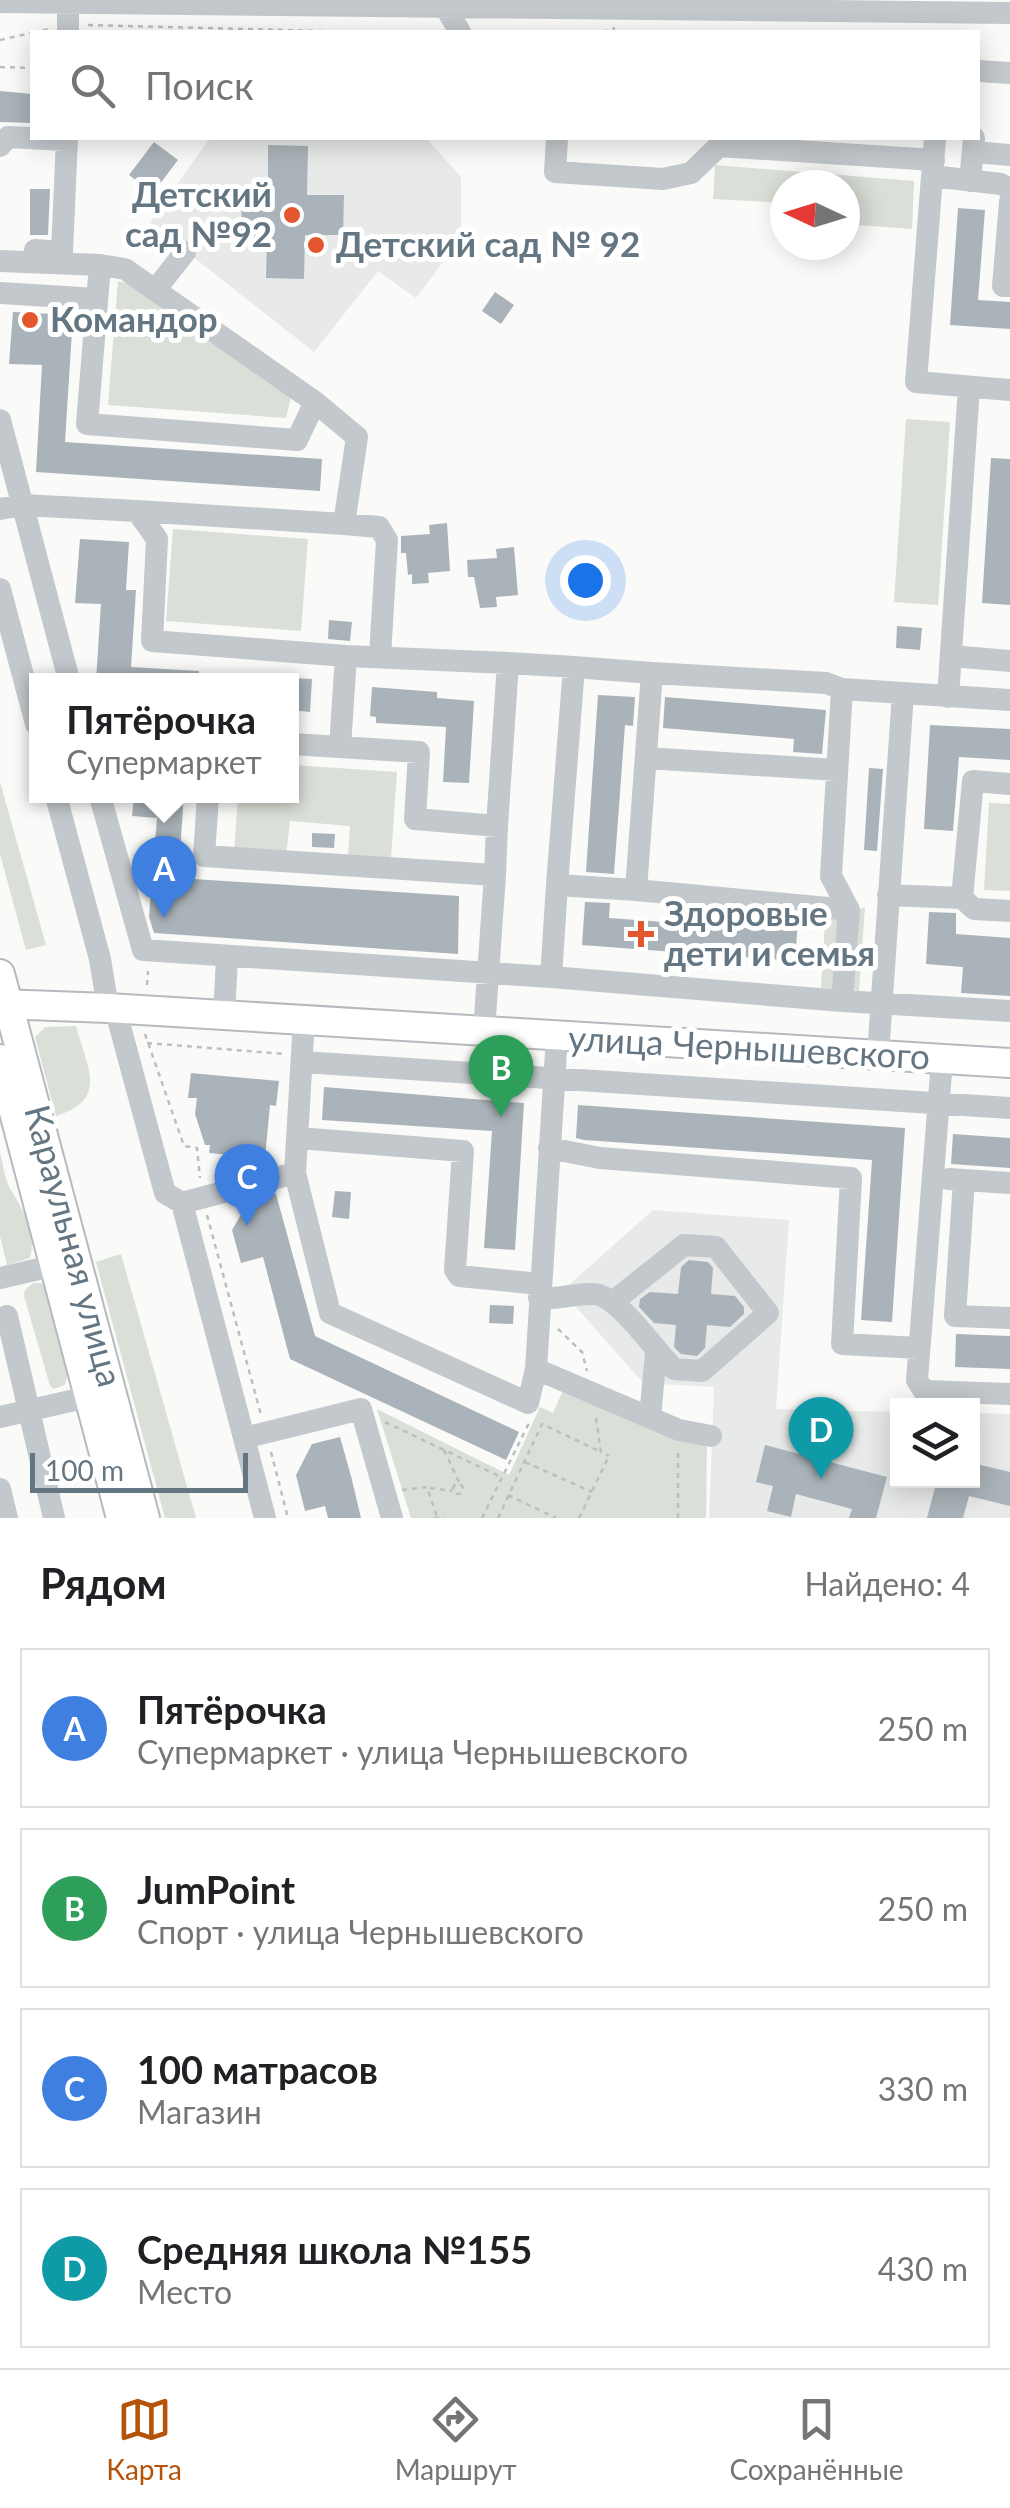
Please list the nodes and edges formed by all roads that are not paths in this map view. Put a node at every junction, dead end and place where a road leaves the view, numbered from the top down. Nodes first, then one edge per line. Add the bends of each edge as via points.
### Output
1 (0, 2) edge
2 (411, 3) edge
3 (488, 3) edge
4 (660, 4) edge
5 (571, 5) edge
6 (444, 6) junction
7 (1010, 14) edge
8 (68, 19) edge
9 (946, 23) edge
10 (459, 30) edge
11 (558, 30) edge
12 (980, 71) edge
13 (1010, 73) edge
14 (30, 137) edge
15 (67, 140) edge
16 (556, 140) edge
17 (973, 145) edge
18 (0, 146) edge
19 (1010, 155) edge
20 (934, 158) edge
21 (970, 182) junction
22 (1010, 188) edge
23 (1010, 202) edge
24 (185, 252) dead end
25 (1, 255) edge
26 (100, 265) junction
27 (1010, 286) edge
28 (156, 289) junction
29 (0, 293) edge
30 (97, 298) junction
31 (969, 387) junction
32 (1010, 390) edge
33 (314, 402) junction
34 (0, 420) edge
35 (11, 507) edge
36 (137, 510) junction
37 (344, 524) junction
38 (0, 590) edge
39 (346, 656) junction
40 (380, 656) junction
41 (951, 656) junction
42 (1010, 661) edge
43 (508, 663) junction
44 (574, 667) junction
45 (67, 673) edge
46 (652, 673) junction
47 (842, 689) junction
48 (902, 693) junction
49 (948, 696) junction
50 (29, 698) edge
51 (1010, 700) edge
52 (299, 744) edge
53 (340, 747) junction
54 (646, 758) junction
55 (837, 770) junction
56 (1010, 784) edge
57 (58, 803) edge
58 (102, 803) edge
59 (208, 803) edge
60 (497, 826) junction
61 (495, 875) junction
62 (557, 885) junction
63 (636, 890) junction
64 (888, 895) junction
65 (962, 898) junction
66 (848, 910) junction
67 (1010, 911) edge
68 (227, 958) junction
69 (487, 973) junction
70 (0, 974) edge
71 (551, 978) junction
72 (842, 1001) junction
73 (4, 1004) edge
74 (880, 1004) junction
75 (111, 1008) junction
76 (1010, 1011) edge
77 (224, 1015) junction
78 (304, 1020) junction
79 (484, 1031) junction
80 (557, 1036) junction
81 (878, 1056) junction
82 (0, 1059) edge
83 (942, 1060) junction
84 (302, 1062) junction
85 (1010, 1063) edge
86 (554, 1076) junction
87 (938, 1103) junction
88 (1010, 1108) edge
89 (298, 1138) junction
90 (550, 1148) junction
91 (296, 1173) junction
92 (933, 1178) junction
93 (964, 1180) junction
94 (1010, 1183) edge
95 (192, 1200) junction
96 (52, 1266) junction
97 (0, 1278) edge
98 (539, 1291) junction
99 (614, 1301) junction
100 (7, 1316) dead end
101 (1010, 1318) edge
102 (918, 1348) junction
103 (656, 1353) junction
104 (536, 1368) junction
105 (1010, 1394) edge
106 (88, 1397) junction
107 (27, 1410) junction
108 (650, 1416) junction
109 (0, 1417) edge
110 (255, 1436) junction
111 (710, 1436) dead end
112 (0, 1489) edge
113 (8, 1518) edge
114 (54, 1518) edge
115 (121, 1518) edge
116 (145, 1518) edge
117 (265, 1518) edge
118 (392, 1518) edge

1 - 8 street
2 - 6 street
2 - 8 street
3 - 5 street
3 - 6 street
4 - 5 street
4 - 9 street
5 - 11 street
6 - 10 street
7 - 9 street
12 - 13 street
14 - 18 street via 8,137
15 - 25 street via 62,252
16 - 20 street via 556,172 664,178 691,173 719,146
17 - 19 street
17 - 21 street
20 - 21 street
20 - 31 street via 916,382
21 - 22 street
23 - 27 street via 1003,286
24 - 28 street
25 - 26 street
26 - 28 street via 126,269
26 - 30 street
28 - 33 street
29 - 30 street
30 - 33 street via 87,424 297,440
31 - 32 street
31 - 41 street
33 - 37 street via 357,437
34 - 35 street
35 - 36 street
35 - 45 street
36 - 37 street
36 - 39 street via 157,539 152,641
37 - 40 street via 380,527 386,540
38 - 50 street
39 - 40 street
39 - 53 street
40 - 43 street
41 - 42 street
41 - 49 street
43 - 44 street
43 - 60 street
44 - 46 street
44 - 62 street
46 - 47 street
46 - 54 street
47 - 48 street
47 - 55 street
48 - 49 street
48 - 64 street
49 - 51 street
52 - 53 street
53 - 60 street via 419,752 415,819
54 - 55 street
54 - 63 street
55 - 66 street via 831,876
56 - 65 street via 972,781
57 - 75 street
58 - 68 street via 143,950
59 - 61 street via 204,856
60 - 61 street
61 - 69 street
62 - 63 street
62 - 71 street
63 - 66 street
64 - 65 street
64 - 74 street
65 - 67 street via 974,908
66 - 72 street
68 - 69 street
68 - 77 street
69 - 71 street
69 - 79 street
70 - 73 main road, Караульная улица
71 - 72 street
72 - 74 street
73 - 75 main road, улица Чернышевского
73 - 116 main road, Караульная улица
74 - 76 street
74 - 81 street
75 - 77 main road, улица Чернышевского
75 - 95 street via 165,1193
77 - 78 main road, улица Чернышевского
78 - 79 main road, улица Чернышевского
78 - 84 street
79 - 80 main road, улица Чернышевского
80 - 81 main road, улица Чернышевского
80 - 86 street
81 - 83 main road, улица Чернышевского
82 - 96 main road, Караульная улица
83 - 85 main road, улица Чернышевского
83 - 87 street
84 - 86 street
84 - 89 street
86 - 87 street
86 - 90 street
87 - 88 street
87 - 92 street
89 - 91 street
89 - 98 street via 463,1151 455,1270
90 - 98 street
90 - 102 street via 851,1178 842,1344
91 - 95 street
91 - 104 street via 330,1313 528,1403
92 - 93 street
92 - 102 street
93 - 94 street
93 - 101 street via 954,1316
95 - 110 street
96 - 97 street
96 - 106 main road, Караульная улица
98 - 99 street
98 - 104 street
99 - 103 street
99 - 103 street via 684,1245 716,1247 768,1313 702,1371 674,1369
100 - 107 street
102 - 105 street via 917,1380 924,1391
103 - 108 street
104 - 108 street
106 - 107 street
106 - 115 main road, Караульная улица
107 - 109 street
107 - 114 street
108 - 111 street
110 - 117 street
110 - 118 street via 360,1409
112 - 113 street

